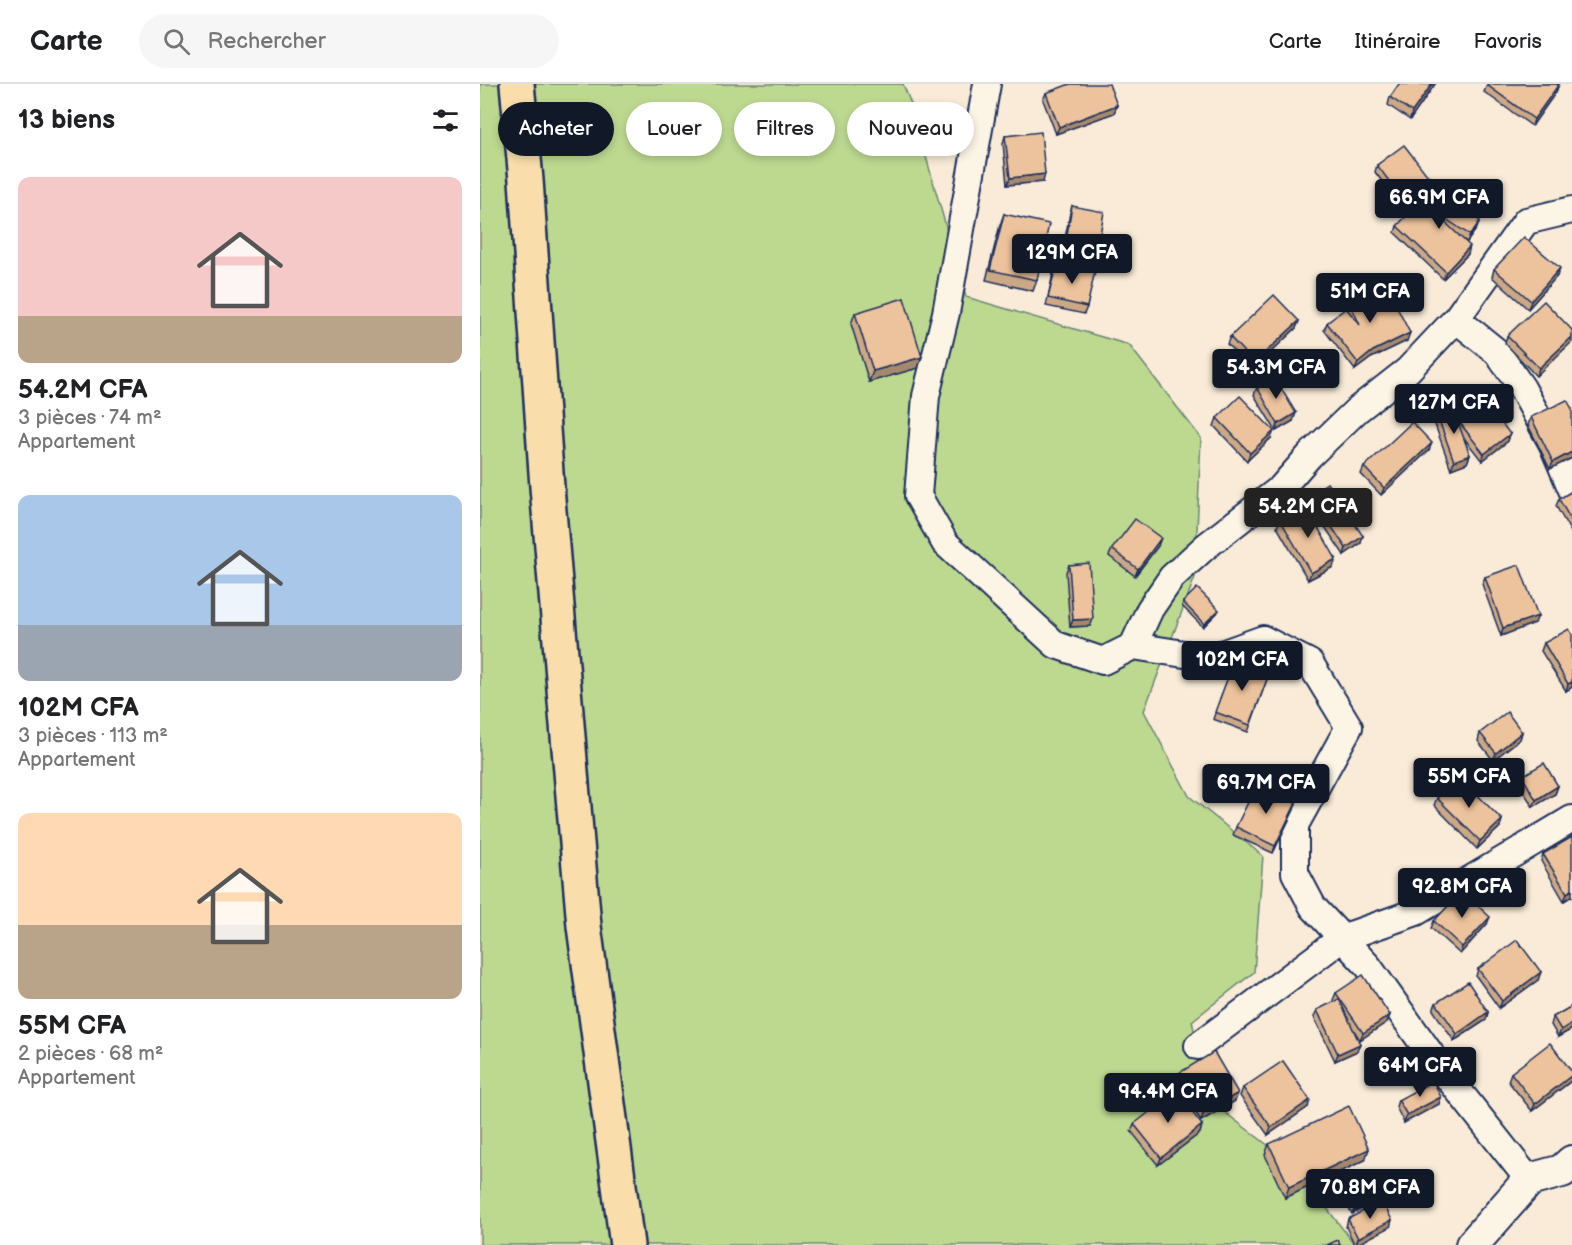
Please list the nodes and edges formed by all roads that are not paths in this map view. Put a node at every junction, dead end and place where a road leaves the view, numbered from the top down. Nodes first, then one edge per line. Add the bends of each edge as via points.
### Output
1 (517, 84) edge
2 (987, 84) edge
3 (1572, 210) edge
4 (1456, 319) junction
5 (1572, 490) edge
6 (1133, 646) junction
7 (1572, 819) edge
8 (1342, 938) junction
9 (1198, 1046) dead end
10 (1572, 1161) edge
11 (1529, 1180) junction
12 (627, 1245) edge
13 (1472, 1245) edge

1 - 12 highway via 546,487 584,926
2 - 6 street via 946,313 926,396 918,496 945,543 1056,645 1102,661
3 - 4 street via 1526,221
4 - 5 street via 1497,352 1522,388
4 - 6 street via 1408,370 1357,410 1310,455 1281,488 1172,577 1150,609
6 - 8 street via 1210,658 1263,639 1310,663 1349,727 1295,825 1295,873 1313,907
7 - 8 street via 1416,912
8 - 9 street
8 - 11 street via 1368,966 1439,1066
10 - 11 street via 1562,1172
11 - 13 street

